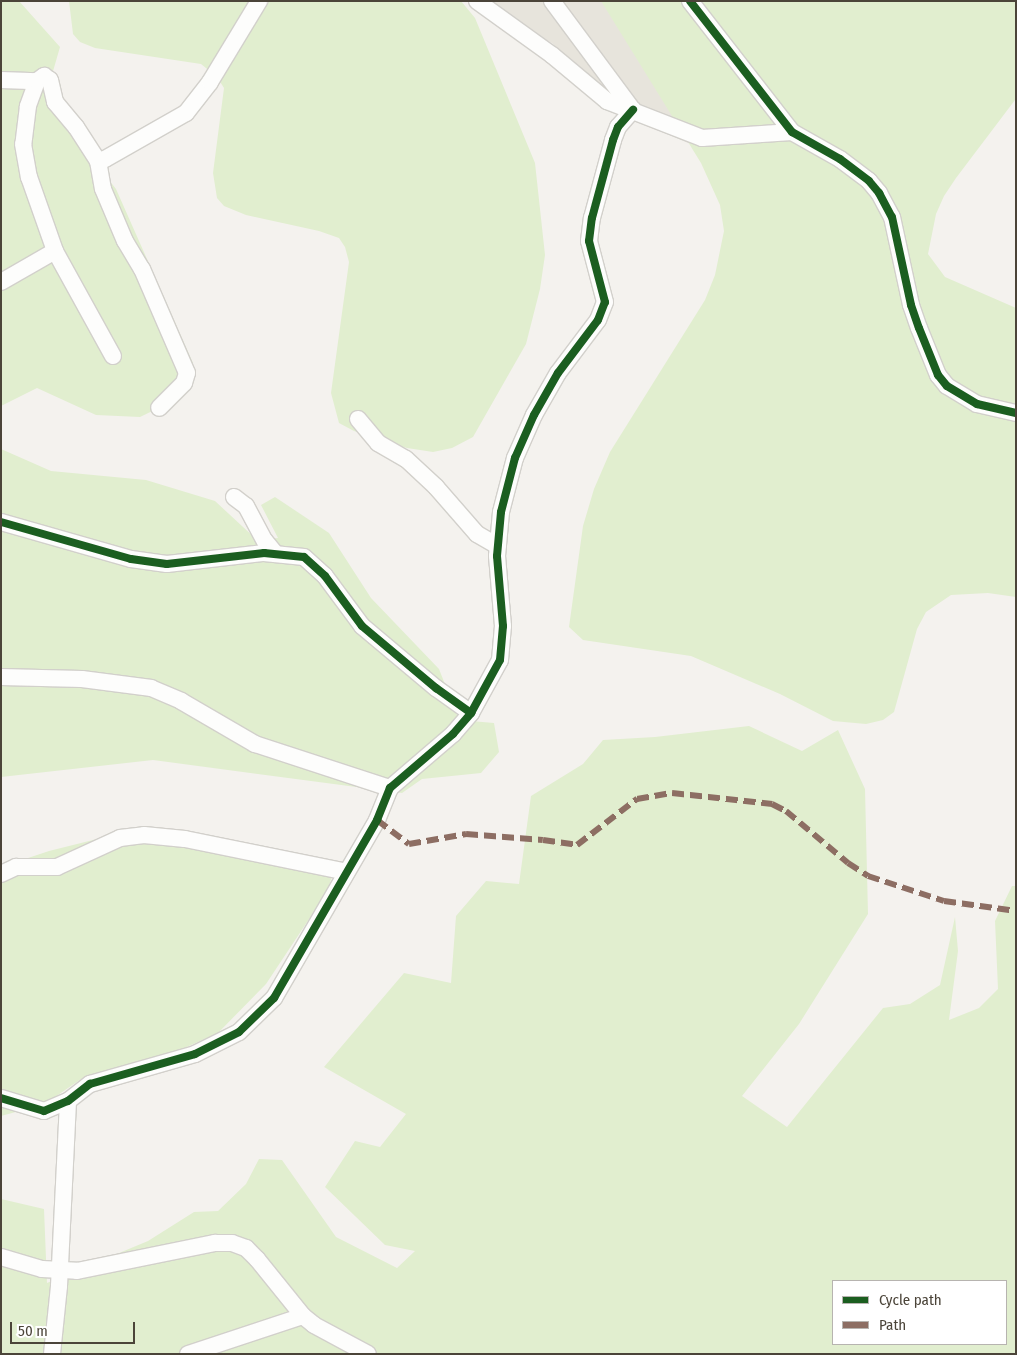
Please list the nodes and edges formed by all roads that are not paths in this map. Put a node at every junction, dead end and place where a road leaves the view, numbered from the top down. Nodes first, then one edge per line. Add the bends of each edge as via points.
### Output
1 (259, 1) edge
2 (477, 1) edge
3 (552, 1) edge
4 (690, 1) edge
5 (1, 80) edge
6 (37, 81) junction
7 (633, 110) junction
8 (792, 132) junction
9 (98, 161) junction
10 (55, 251) junction
11 (1, 282) edge
12 (113, 356) dead end
13 (159, 408) dead end
14 (1016, 413) edge
15 (358, 419) dead end
16 (234, 497) dead end
17 (1, 522) edge
18 (498, 546) junction
19 (276, 554) junction
20 (1, 677) edge
21 (472, 713) junction
22 (390, 788) junction
23 (347, 872) junction
24 (1, 874) edge
25 (1, 1098) edge
26 (68, 1101) junction
27 (1, 1257) edge
28 (60, 1271) junction
29 (303, 1316) junction
30 (52, 1354) edge
31 (188, 1354) edge
32 (368, 1354) edge

1 - 9 street via 210,82 186,113
2 - 7 street via 552,55 607,101
3 - 7 street
4 - 8 street
5 - 6 street
6 - 9 street via 44,76 50,80 55,102
6 - 10 street via 28,106 23,144 29,177
7 - 8 street via 702,138
7 - 18 street via 618,126 592,218 590,241 605,302 598,320 553,382 515,458 501,512
8 - 14 street via 840,159 869,181 886,204 892,217 911,305 936,368 948,386 977,404
9 - 13 street via 107,197 125,241 142,269 186,373 184,383
10 - 11 street
10 - 12 street
15 - 18 street via 378,443 406,459 436,487 477,534
16 - 19 street via 246,506
17 - 19 street via 132,559 167,564
18 - 21 street via 503,626 500,660
19 - 21 street via 304,557 325,576 362,626 436,688
20 - 22 street via 82,679 151,688 182,701 255,744
21 - 22 street via 453,734
22 - 23 street via 377,820
23 - 24 street via 185,839 144,834 120,838 57,867 16,867
23 - 26 street via 274,998 239,1032 195,1054 90,1084
25 - 26 street via 44,1111
26 - 28 street
27 - 28 street
28 - 29 street via 77,1271 215,1243 232,1243 246,1248 258,1259
28 - 30 street
29 - 31 street
29 - 32 street

